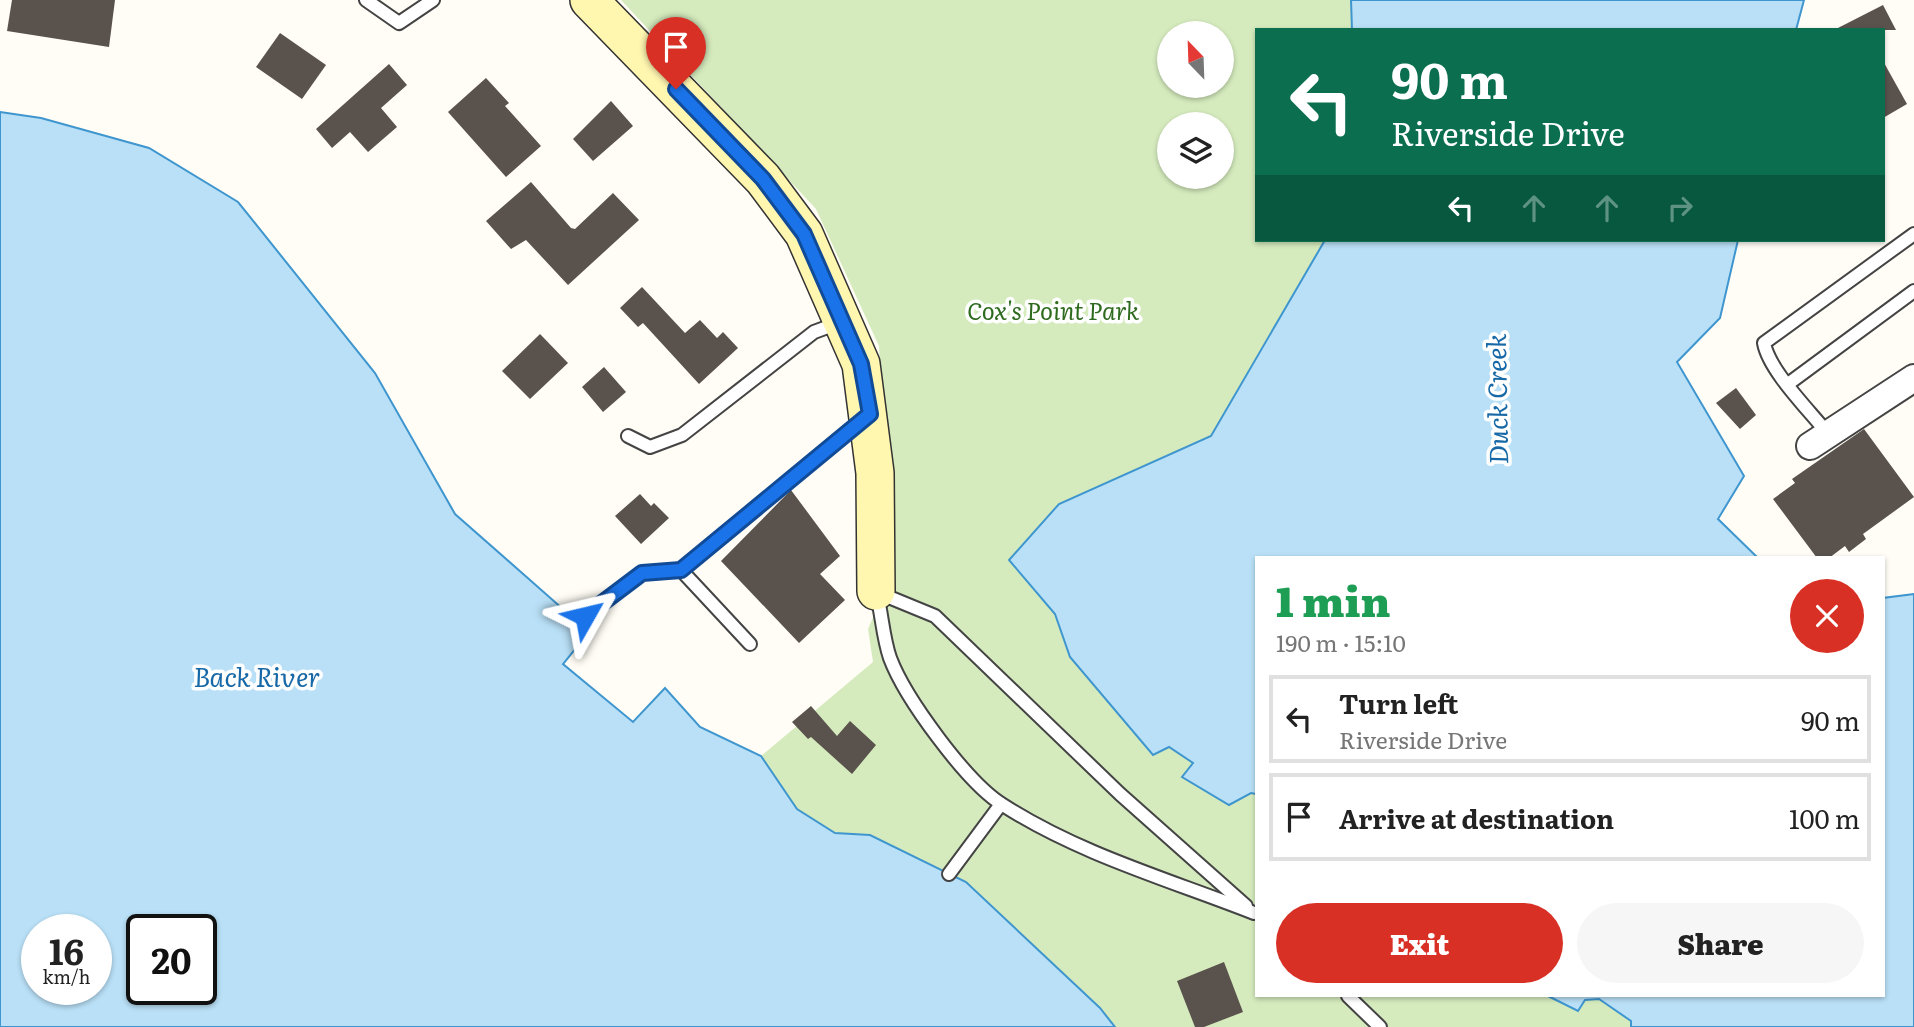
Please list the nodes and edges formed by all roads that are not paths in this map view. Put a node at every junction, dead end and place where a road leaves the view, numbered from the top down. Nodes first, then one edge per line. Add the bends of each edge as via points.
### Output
1 (366, 0) edge
2 (433, 0) edge
3 (589, 0) edge
4 (1914, 234) edge
5 (1914, 291) edge
6 (844, 321) junction
7 (1914, 378) edge
8 (1788, 384) junction
9 (870, 414) junction
10 (628, 436) dead end
11 (1819, 440) joint
12 (681, 570) junction
13 (876, 591) junction
14 (585, 616) dead end
15 (750, 644) dead end
16 (1001, 804) junction
17 (950, 874) dead end
18 (1255, 914) edge
19 (1349, 997) edge
20 (1380, 1027) edge

1 - 2 lane via 398,23
3 - 6 street via 790,212
4 - 8 lane via 1768,338 1766,350
5 - 8 lane
6 - 9 street via 861,364
6 - 10 lane via 814,332 682,435 650,447
7 - 11 street
8 - 11 lane
9 - 12 lane
9 - 13 street via 876,472
12 - 14 lane via 642,573
12 - 15 lane
13 - 16 lane via 890,657 914,706 953,756
13 - 18 lane via 936,616 1120,794
16 - 17 lane
16 - 18 lane via 1082,846
19 - 20 lane

